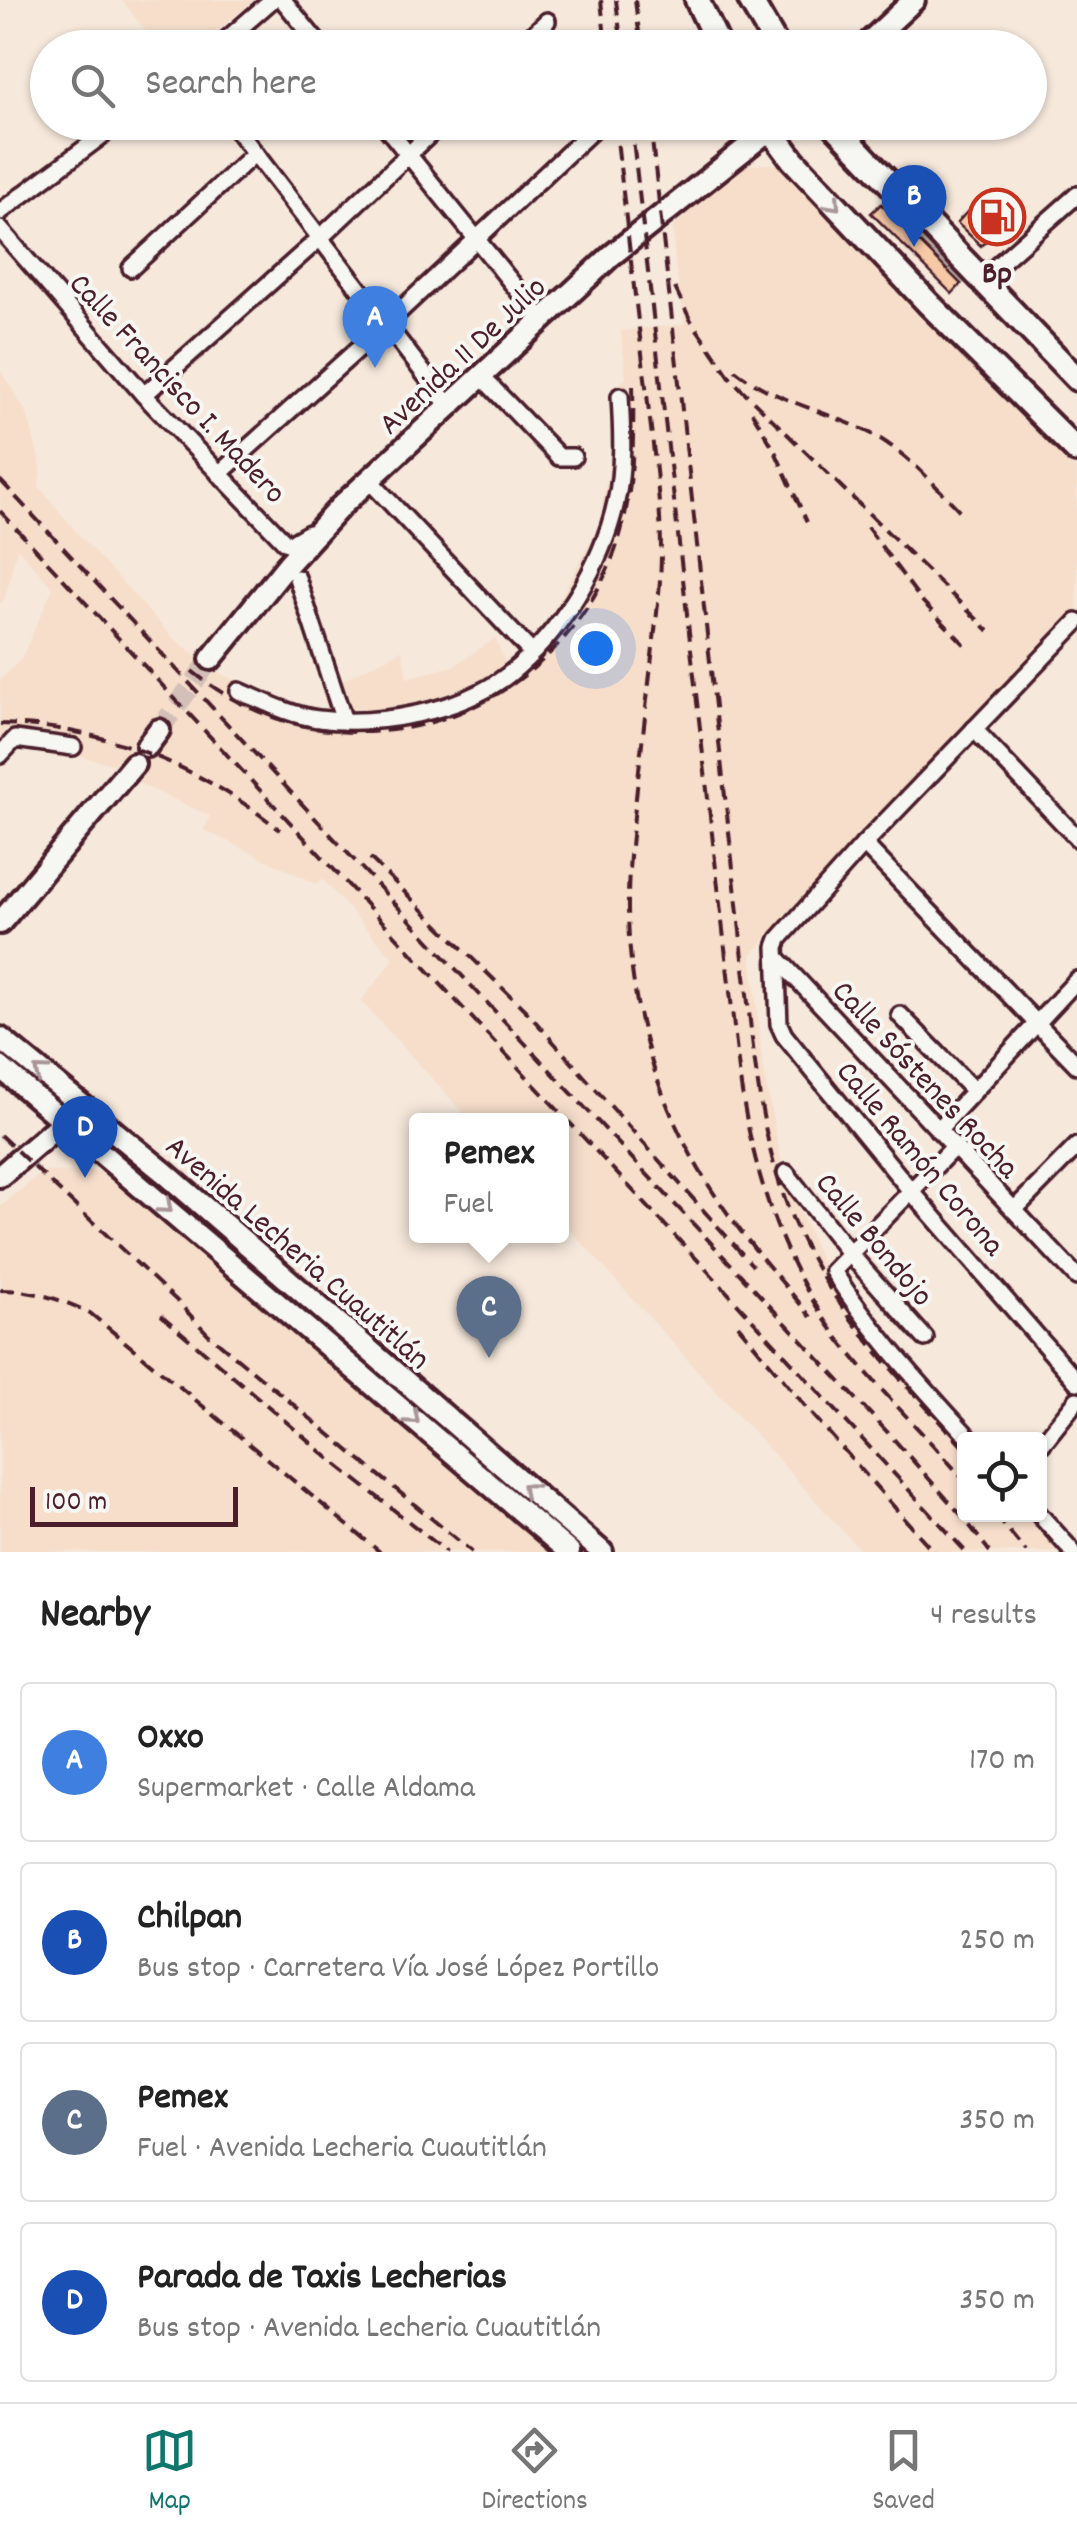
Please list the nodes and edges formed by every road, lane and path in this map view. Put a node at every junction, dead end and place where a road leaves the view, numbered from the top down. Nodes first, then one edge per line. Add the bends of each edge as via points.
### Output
1 (272, 0) edge
2 (284, 0) edge
3 (697, 0) edge
4 (750, 0) edge
5 (912, 1) edge
6 (546, 21) dead end
7 (238, 30) edge
8 (308, 30) edge
9 (537, 30) edge
10 (711, 30) edge
11 (768, 30) edge
12 (887, 30) edge
13 (96, 140) edge
14 (245, 140) edge
15 (396, 140) edge
16 (425, 140) edge
17 (582, 140) edge
18 (753, 140) edge
19 (780, 140) edge
20 (848, 140) edge
21 (254, 152) junction
22 (409, 156) junction
23 (1077, 195) edge
24 (0, 212) edge
25 (0, 229) edge
26 (320, 238) junction
27 (476, 239) junction
28 (131, 268) dead end
29 (982, 280) junction
30 (540, 320) junction
31 (386, 324) junction
32 (481, 376) junction
33 (1077, 379) edge
34 (144, 394) junction
35 (620, 396) dead end
36 (449, 406) junction
37 (1077, 451) edge
38 (573, 457) dead end
39 (219, 474) junction
40 (370, 481) junction
41 (328, 519) junction
42 (297, 578) dead end
43 (1077, 622) edge
44 (532, 652) junction
45 (212, 659) tunnel mouth
46 (239, 691) dead end
47 (344, 722) junction
48 (974, 729) junction
49 (74, 747) dead end
50 (0, 755) edge
51 (134, 764) dead end
52 (1077, 838) edge
53 (864, 844) junction
54 (0, 923) edge
55 (777, 953) junction
56 (1077, 980) edge
57 (900, 1015) dead end
58 (1038, 1023) junction
59 (0, 1038) edge
60 (1077, 1065) edge
61 (0, 1067) edge
62 (974, 1091) junction
63 (73, 1113) junction
64 (938, 1130) junction
65 (1077, 1146) edge
66 (954, 1147) junction
67 (786, 1174) dead end
68 (0, 1176) edge
69 (911, 1191) junction
70 (1014, 1210) junction
71 (850, 1254) junction
72 (1077, 1278) edge
73 (925, 1338) dead end
74 (1077, 1382) edge
75 (1077, 1400) edge
76 (964, 1432) edge
77 (1047, 1438) edge
78 (1046, 1522) edge
79 (584, 1549) edge
80 (1073, 1552) edge

1 - 7 street
2 - 8 street
3 - 10 main road
4 - 11 main road
5 - 12 street
6 - 9 street
13 - 24 street
14 - 21 street
15 - 22 street
16 - 22 street
17 - 27 street
18 - 30 street, Avenida 11 De Julio
19 -> 37 main road via 928,303
20 - 29 main road
21 - 26 street
21 - 28 street
22 - 26 street
22 - 27 street
23 - 29 street
25 - 34 street, Calle Francisco I. Madero
26 - 31 street
26 - 34 street
27 - 30 street
27 - 31 street
29 - 33 main road
30 - 32 street, Avenida 11 De Julio
31 - 36 street
31 - 39 street
32 - 36 street, Avenida 11 De Julio
32 - 38 street via 560,457
34 - 39 street, Calle Francisco I. Madero
35 - 44 street via 622,456 604,542 566,610
36 - 40 street, Avenida 11 De Julio
39 - 41 street, Calle Francisco I. Madero via 285,542
40 - 41 street, Avenida 11 De Julio
40 - 44 street
41 - 45 street, Avenida 11 De Julio
42 - 47 street
43 - 48 street
44 - 47 street via 505,677 451,703 410,716
46 - 47 street via 280,709
48 - 52 street
48 - 53 street
49 - 50 street via 16,739
51 - 54 street
53 - 55 street via 780,939
53 - 58 street
55 - 64 street, Calle Sóstenes Rocha
55 - 69 street, Calle Ramón Corona via 784,1035
56 - 58 street
57 - 62 street
58 - 60 street
58 - 62 street
63 -> 59 street, Avenida Lecheria Cuautitlán
61 - 63 street, Avenida Lecheria Cuautitlán
62 - 64 street
63 - 68 street
63 - 79 street, Avenida Lecheria Cuautitlán
64 - 66 street, Calle Sóstenes Rocha
65 - 70 street
66 - 69 street
66 - 70 street, Calle Sóstenes Rocha
67 - 71 street, Calle Bondojo
69 - 71 street
69 - 74 street, Calle Ramón Corona
70 - 72 street, Calle Sóstenes Rocha
71 - 73 street, Calle Bondojo
71 - 76 street via 833,1272 857,1310
75 - 77 street
78 - 80 street

